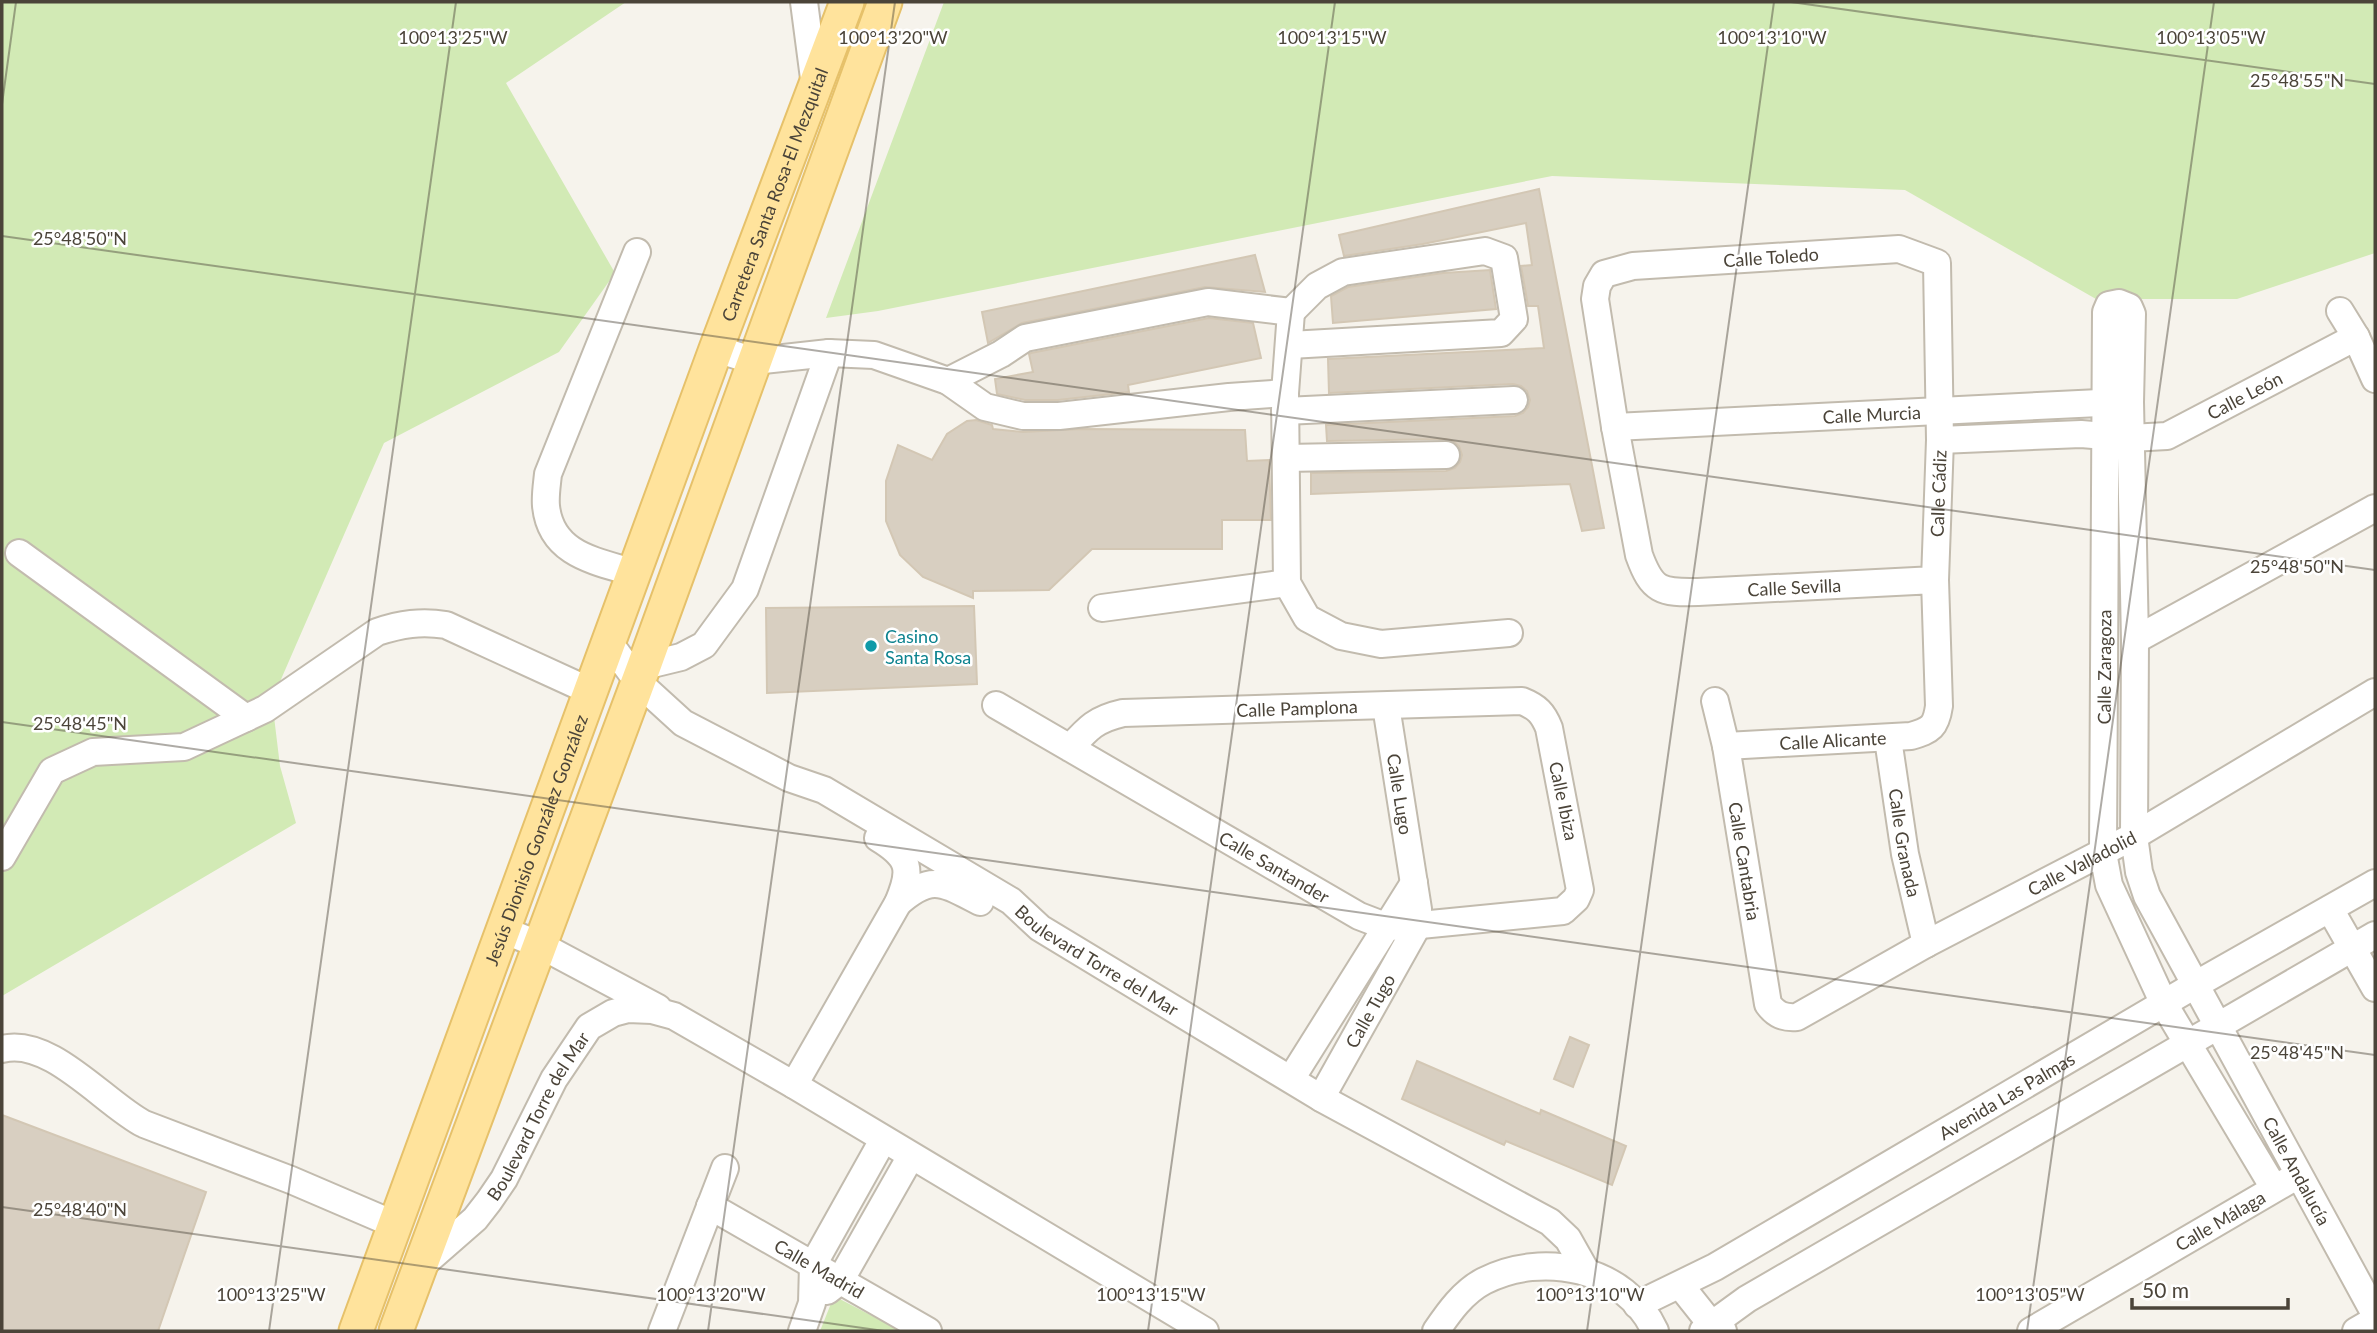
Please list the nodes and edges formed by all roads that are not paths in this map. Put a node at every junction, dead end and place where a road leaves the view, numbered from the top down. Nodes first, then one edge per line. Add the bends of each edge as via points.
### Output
1 (804, 2) edge
2 (847, 2) edge
3 (885, 2) edge
4 (815, 86) junction
5 (637, 252) dead end
6 (1937, 263) joint
7 (2340, 311) dead end
8 (1291, 312) junction
9 (2356, 337) junction
10 (1290, 345) junction
11 (716, 349) junction
12 (830, 353) junction
13 (755, 361) junction
14 (2375, 379) edge
15 (948, 381) junction
16 (1514, 400) dead end
17 (1285, 402) junction
18 (2117, 402) junction
19 (1939, 410) junction
20 (1615, 427) junction
21 (2104, 435) junction
22 (2130, 438) junction
23 (1940, 440) junction
24 (1446, 455) dead end
25 (1286, 458) junction
26 (2375, 508) edge
27 (19, 553) dead end
28 (635, 573) junction
29 (1935, 580) junction
30 (1287, 583) junction
31 (1102, 608) dead end
32 (1509, 634) dead end
33 (2136, 640) junction
34 (608, 646) junction
35 (641, 674) junction
36 (590, 691) junction
37 (2375, 692) edge
38 (1716, 701) dead end
39 (996, 705) dead end
40 (1386, 706) junction
41 (1535, 706) joint
42 (246, 718) junction
43 (1934, 724) joint
44 (1888, 739) junction
45 (1726, 746) junction
46 (1070, 748) junction
47 (789, 778) junction
48 (2134, 836) junction
49 (2103, 853) junction
50 (2, 857) edge
51 (1414, 883) junction
52 (2366, 888) edge
53 (1576, 900) joint
54 (898, 904) junction
55 (2330, 909) junction
56 (1418, 925) junction
57 (1385, 926) junction
58 (1040, 928) junction
59 (2375, 928) edge
60 (503, 930) junction
61 (2364, 942) edge
62 (1926, 944) junction
63 (540, 945) junction
64 (2195, 985) junction
65 (2375, 988) edge
66 (1343, 995) junction
67 (2164, 1004) junction
68 (1370, 1010) junction
69 (1781, 1016) joint
70 (674, 1017) junction
71 (2218, 1028) junction
72 (2188, 1045) junction
73 (2, 1049) edge
74 (1291, 1079) junction
75 (794, 1085) junction
76 (1321, 1098) junction
77 (883, 1140) junction
78 (912, 1156) junction
79 (725, 1168) dead end
80 (2298, 1174) junction
81 (2274, 1188) junction
82 (710, 1206) junction
83 (396, 1225) junction
84 (813, 1265) junction
85 (420, 1267) junction
86 (1586, 1271) junction
87 (840, 1281) junction
88 (1680, 1285) junction
89 (813, 1303) junction
90 (1637, 1304) junction
91 (2375, 1317) edge
92 (1712, 1329) edge
93 (2040, 1330) edge
94 (356, 1331) edge
95 (396, 1331) edge
96 (662, 1331) edge
97 (802, 1331) edge
98 (928, 1331) edge
99 (1205, 1331) edge
100 (1436, 1331) edge
101 (1655, 1331) edge
102 (2356, 1331) edge

1 - 4 street
2 - 4 main road, Carretera Santa Rosa-El Mezquital
3 - 13 main road
4 - 11 main road, Carretera Santa Rosa-El Mezquital
5 - 28 street via 548,474 546,506 554,533 567,547 583,557
6 - 19 street, Calle Cádiz
6 - 20 street, Calle Toledo via 1899,249 1633,266 1604,274 1595,299
7 - 9 street
8 - 10 street
8 - 10 street via 1317,286 1343,272 1485,251 1504,258 1514,319 1501,333
8 - 15 street via 1208,302 1025,338
9 - 14 street
9 - 22 street, Calle León via 2167,436
10 - 17 street
11 - 13 street
11 - 28 main road, Jesús Dionisio González González
12 - 13 street
12 - 15 street via 874,355
12 - 35 street via 745,589 704,645
13 - 35 main road
15 - 17 street via 985,407 1038,417 1229,397
16 - 17 street
17 - 25 street
18 - 18 street, Calle Zaragoza via 2132,320 2129,307 2119,303 2109,305 2106,319
18 - 19 street, Calle Murcia
18 - 21 street, Calle Zaragoza
18 - 22 street, Calle Zaragoza
19 - 20 street, Calle Murcia
19 - 23 street, Calle Cádiz
20 - 29 street, Calle Sevilla via 1639,555 1654,586 1698,592
21 - 22 street, Calle Murcia
21 - 23 street, Calle Murcia
21 - 49 street, Calle Zaragoza
22 - 33 street, Calle Zaragoza
23 - 29 street, Calle Cádiz
24 - 25 street
25 - 30 street
26 - 33 street
27 - 42 street
28 - 34 main road, Jesús Dionisio González González
29 - 43 street, Calle Cádiz via 1940,706
30 - 31 street
30 - 32 street via 1307,618 1341,636 1381,644
33 - 48 street, Calle Zaragoza
34 - 35 street, Boulevard Torre del Mar
34 - 36 main road, Jesús Dionisio González González
35 - 47 street, Boulevard Torre del Mar via 683,723
35 - 63 main road
36 - 42 street via 446,625 425,621 377,632
36 - 60 main road, Jesús Dionisio González González
37 - 48 street, Calle Valladolid
38 - 45 street, Calle Cantabria
39 - 46 street, Calle Santander
40 - 41 street, Calle Pamplona via 1508,700
40 - 46 street, Calle Pamplona via 1123,713 1091,724
40 - 51 street, Calle Lugo
41 - 53 street, Calle Ibiza via 1549,728 1579,876
42 - 50 street via 184,747 93,752 52,771
43 - 44 street, Calle Alicante via 1922,733
44 - 45 street, Calle Alicante
44 - 62 street, Calle Granada via 1905,854
45 - 69 street, Calle Cantabria via 1768,1004
46 - 57 street, Calle Santander via 1359,916
47 - 54 street via 818,803 902,855 907,873
47 - 58 street, Boulevard Torre del Mar via 824,790 1011,901
48 - 49 street, Calle Valladolid
48 - 64 street, Calle Zaragoza via 2142,883
49 - 62 street, Calle Valladolid
49 - 67 street, Calle Zaragoza via 2109,885
51 - 56 street, Calle Lugo
51 - 57 street
52 - 55 street, Avenida Las Palmas
52 - 59 street
53 - 56 street, Calle Santander via 1563,911
54 - 58 street via 914,889 942,884
54 - 75 street
55 - 61 street
55 - 64 street, Avenida Las Palmas
56 - 57 street, Calle Santander
56 - 68 street, Calle Tugo
57 - 66 street, Calle Tugo
58 - 74 street, Boulevard Torre del Mar
60 - 63 street, Boulevard Torre del Mar
60 - 83 main road, Jesús Dionisio González González
61 - 65 street
61 - 71 street
62 - 69 street, Calle Valladolid via 1797,1017
63 - 70 street, Boulevard Torre del Mar
63 - 85 main road
64 - 67 street, Avenida Las Palmas
64 - 71 street, Calle Andalucía
66 - 68 street
66 - 74 street, Calle Tugo
67 - 72 street, Calle Andalucía
67 - 88 street, Avenida Las Palmas
68 - 76 street, Calle Tugo
70 - 75 street, Boulevard Torre del Mar
70 - 85 street, Boulevard Torre del Mar via 628,1009 589,1027 554,1079 504,1179 475,1219
71 - 72 street
71 - 80 street, Calle Andalucía
72 - 81 street, Calle Andalucía
72 - 92 street via 1747,1299
73 - 83 street via 25,1048 54,1060 144,1124
74 - 76 street, Boulevard Torre del Mar
75 - 77 street, Boulevard Torre del Mar
76 - 86 street, Boulevard Torre del Mar via 1550,1222 1568,1239
77 - 78 street, Boulevard Torre del Mar
77 - 84 street
78 - 87 street
78 - 99 street, Boulevard Torre del Mar
79 - 82 street
80 - 81 street, Calle Málaga
80 - 91 street, Calle Andalucía
81 - 93 street, Calle Málaga
82 - 84 street, Calle Madrid
82 - 96 street
83 - 94 main road, Jesús Dionisio González González
84 - 87 street, Calle Madrid
84 - 89 street
85 - 95 main road
86 - 90 street
86 - 100 street via 1550,1265 1515,1269 1482,1282 1455,1304
87 - 89 street
87 - 98 street, Calle Madrid
88 - 90 street, Avenida Las Palmas
88 - 92 street
89 - 97 street
90 - 101 street
91 - 102 street

